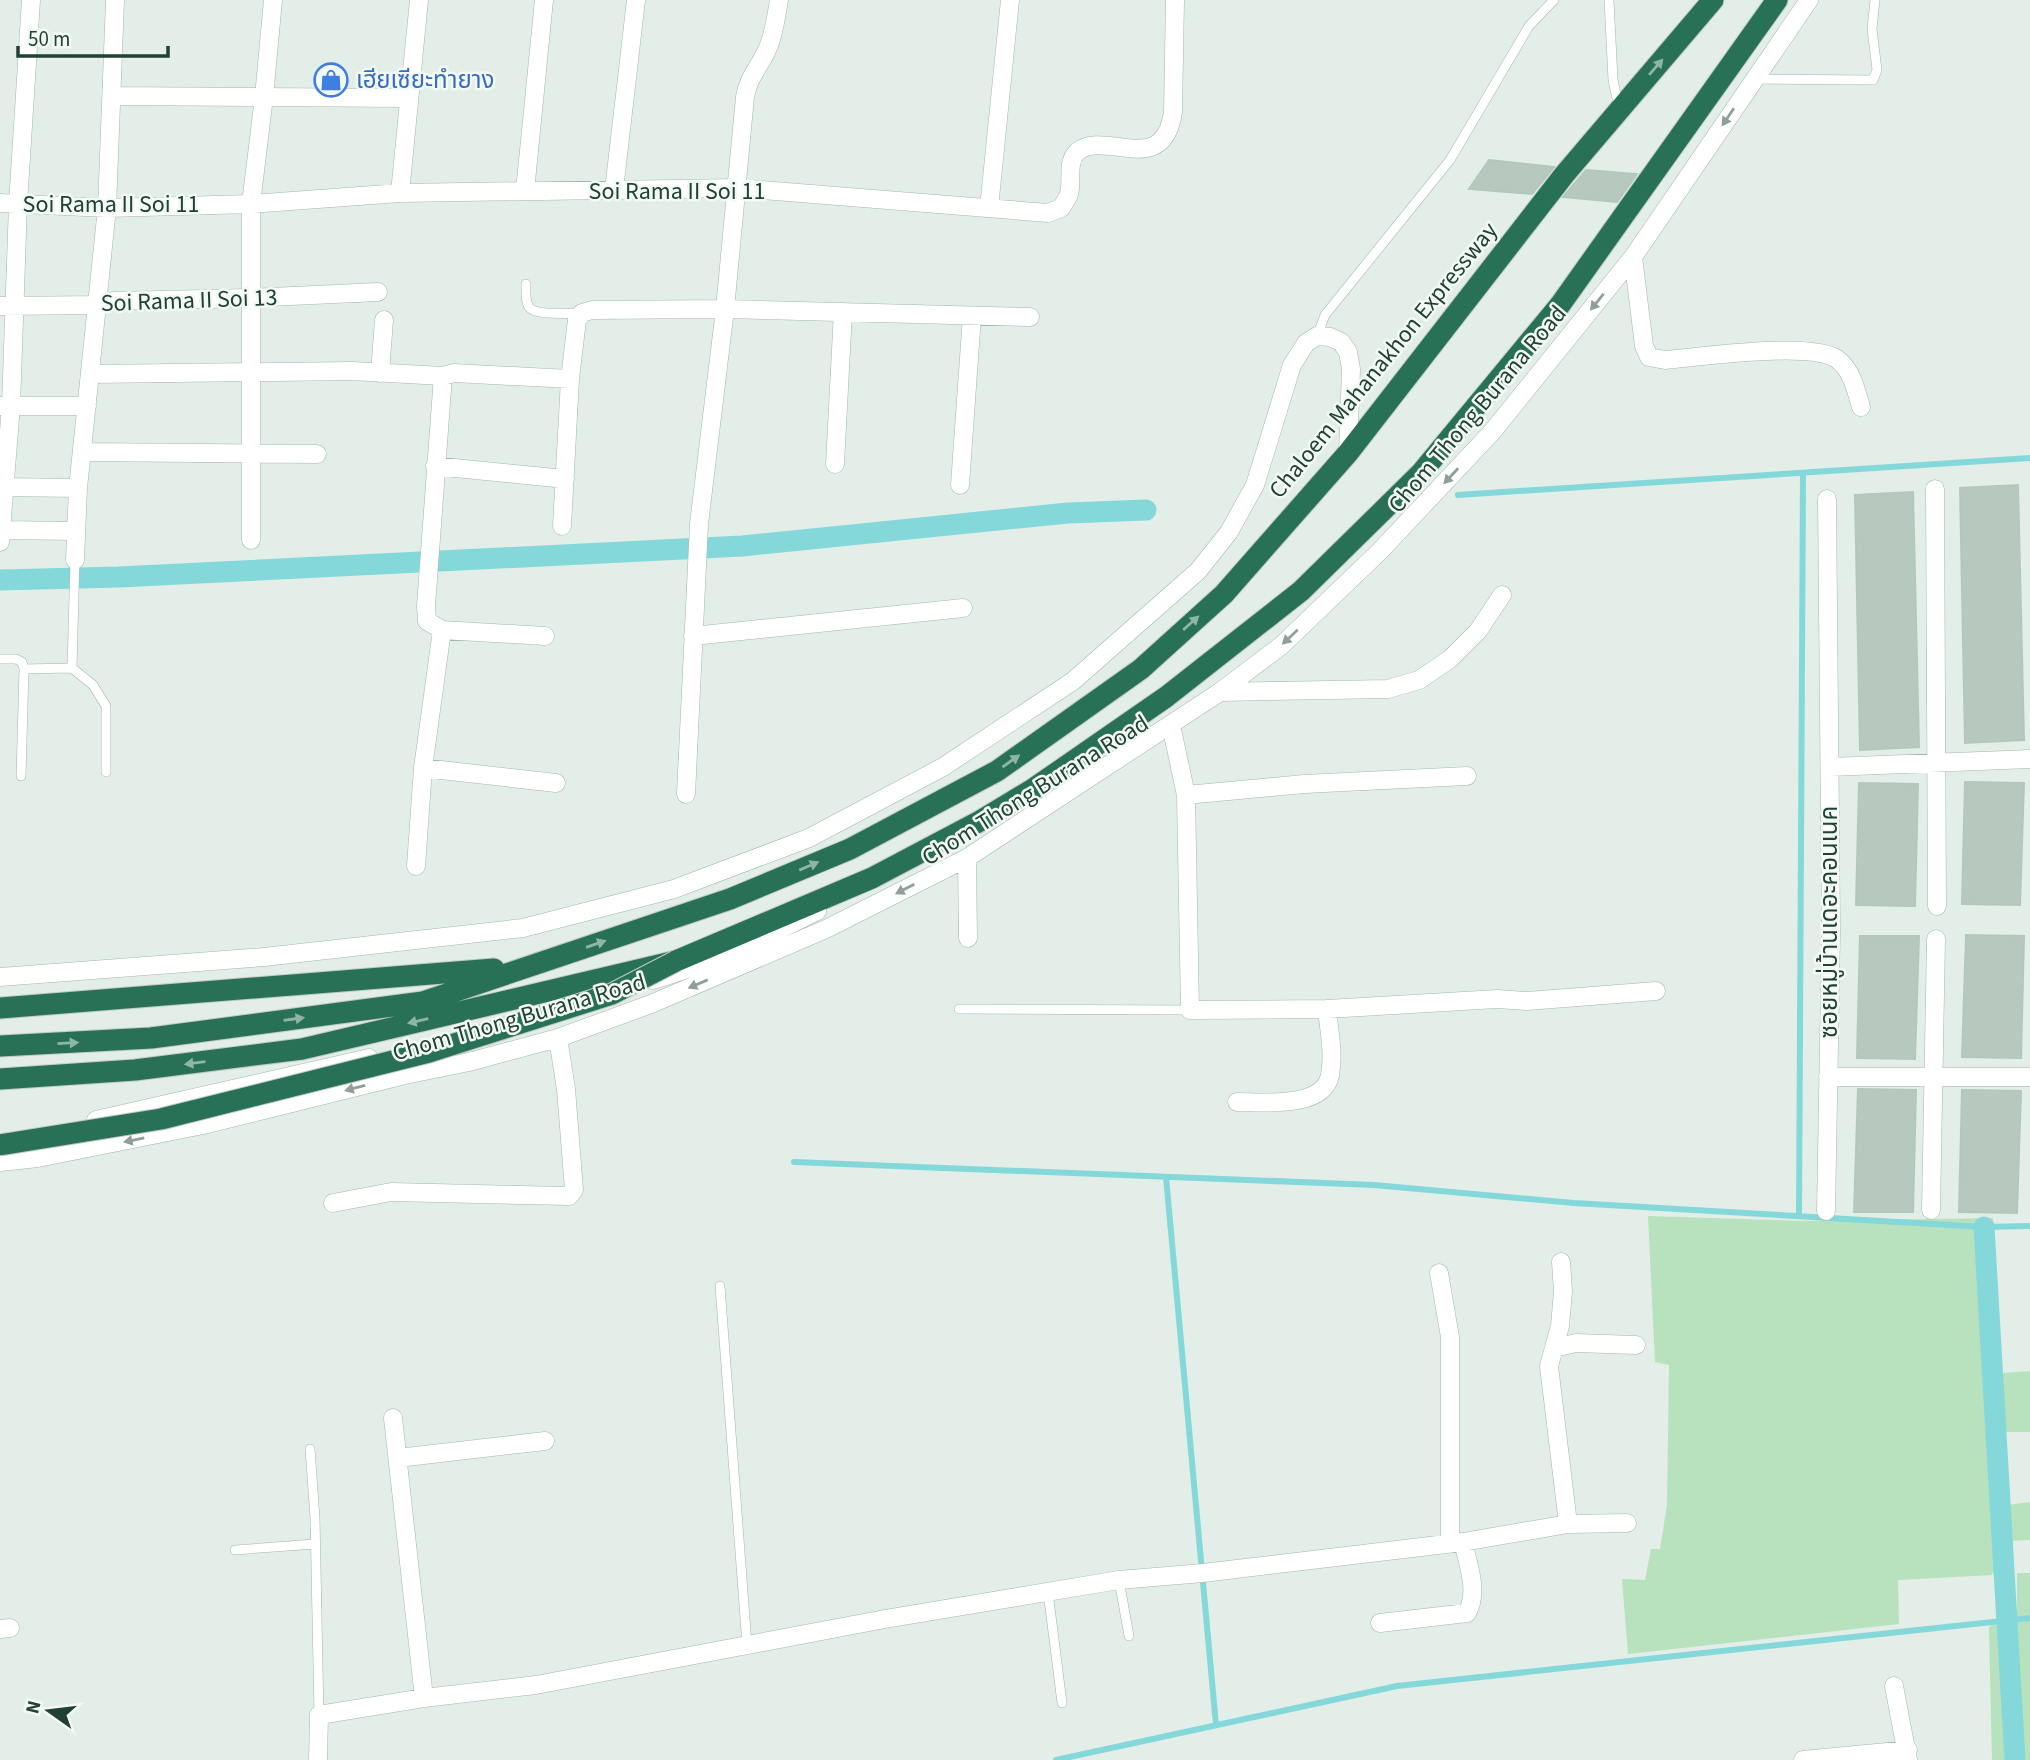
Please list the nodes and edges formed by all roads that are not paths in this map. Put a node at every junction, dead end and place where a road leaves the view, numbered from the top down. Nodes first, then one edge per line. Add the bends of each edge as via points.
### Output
1 (31, 0) edge
2 (115, 0) edge
3 (273, 0) edge
4 (419, 0) edge
5 (544, 0) edge
6 (636, 0) edge
7 (779, 0) edge
8 (1010, 0) edge
9 (1175, 0) edge
10 (1554, 0) edge
11 (1609, 0) edge
12 (1713, 0) edge
13 (1777, 0) edge
14 (1785, 0) edge
15 (1809, 0) edge
16 (1875, 0) edge
17 (1754, 79) junction
18 (112, 96) junction
19 (264, 97) junction
20 (409, 98) junction
21 (1620, 109) junction
22 (738, 188) junction
23 (614, 190) junction
24 (525, 191) junction
25 (400, 193) junction
26 (9, 204) edge
27 (251, 204) junction
28 (107, 208) junction
29 (989, 208) junction
30 (1633, 257) junction
31 (526, 284) dead end
32 (378, 292) dead end
33 (251, 298) junction
34 (7, 305) edge
35 (99, 305) junction
36 (725, 309) junction
37 (843, 312) junction
38 (582, 313) junction
39 (972, 316) junction
40 (1030, 317) dead end
41 (384, 320) dead end
42 (1317, 337) junction
43 (380, 373) junction
44 (90, 374) junction
45 (251, 374) junction
46 (443, 376) junction
47 (570, 379) junction
48 (5, 406) edge
49 (87, 406) junction
50 (1861, 407) dead end
51 (82, 452) junction
52 (251, 452) junction
53 (1348, 453) junction
54 (317, 454) dead end
55 (835, 464) dead end
56 (435, 466) junction
57 (565, 479) junction
58 (960, 485) dead end
59 (2, 487) edge
60 (78, 488) junction
61 (1935, 489) dead end
62 (1827, 499) dead end
63 (562, 526) dead end
64 (76, 531) junction
65 (0, 534) edge
66 (251, 540) dead end
67 (75, 560) joint
68 (1502, 595) dead end
69 (963, 608) dead end
70 (442, 630) junction
71 (545, 636) dead end
72 (694, 636) junction
73 (0, 659) edge
74 (24, 668) junction
75 (72, 668) junction
76 (1220, 692) junction
77 (1171, 725) junction
78 (2030, 759) edge
79 (1936, 763) junction
80 (1830, 767) junction
81 (423, 768) junction
82 (106, 772) dead end
83 (21, 776) dead end
84 (1467, 776) dead end
85 (556, 783) dead end
86 (686, 794) dead end
87 (1186, 795) junction
88 (967, 858) junction
89 (416, 866) dead end
90 (1937, 906) dead end
91 (968, 938) dead end
92 (1936, 939) dead end
93 (676, 961) junction
94 (531, 966) junction
95 (0, 977) edge
96 (1656, 991) dead end
97 (0, 1008) edge
98 (959, 1009) dead end
99 (1327, 1009) junction
100 (1190, 1010) junction
101 (558, 1038) junction
102 (0, 1046) edge
103 (1828, 1077) junction
104 (1934, 1077) junction
105 (2030, 1077) edge
106 (0, 1079) edge
107 (1237, 1102) dead end
108 (0, 1138) edge
109 (0, 1145) edge
110 (0, 1161) edge
111 (333, 1203) dead end
112 (1931, 1210) dead end
113 (1826, 1211) dead end
114 (1561, 1262) dead end
115 (1439, 1273) dead end
116 (720, 1286) dead end
117 (1636, 1345) dead end
118 (1554, 1348) junction
119 (393, 1418) dead end
120 (545, 1441) dead end
121 (310, 1449) dead end
122 (398, 1458) junction
123 (1627, 1522) dead end
124 (1568, 1524) junction
125 (1457, 1542) junction
126 (315, 1544) junction
127 (235, 1550) dead end
128 (1119, 1580) junction
129 (1048, 1592) junction
130 (1380, 1623) dead end
131 (1129, 1636) dead end
132 (747, 1645) junction
133 (1894, 1686) dead end
134 (424, 1698) junction
135 (1062, 1703) dead end
136 (319, 1715) junction
137 (1908, 1755) edge
138 (318, 1760) edge
139 (1803, 1760) edge

1 - 26 street
2 - 18 street
3 - 19 street
4 - 20 street
5 - 24 street
6 - 23 street
7 - 22 street via 767,50 747,84
8 - 29 street
9 - 29 street, Soi Rama II Soi 11 via 1173,112 1170,131 1159,144 1144,148 1088,146 1077,152 1071,163 1070,193 1061,208 1048,213
10 - 42 lane via 1529,26 1450,160 1325,315
11 - 21 lane via 1613,80
21 -> 12 highway, Chaloem Mahanakhon Expressway
13 - 93 highway via 1560,305 1421,473 1301,591 1166,697 980,821 872,878
14 - 108 street, Chom Thong Burana Road via 1590,272 1511,376 1414,490 1306,595 1168,706 1069,773 912,868 684,971 390,1054
15 - 17 street, Chom Thong Burana Road
16 - 17 lane via 1874,80
17 -> 30 street, Chom Thong Burana Road
18 - 19 street
18 - 28 street
19 - 20 street
19 - 27 street
20 - 25 street
21 - 53 highway, Chaloem Mahanakhon Expressway
22 - 23 street, Soi Rama II Soi 11
22 - 29 street, Soi Rama II Soi 11
22 - 36 street
23 - 24 street, Soi Rama II Soi 11
24 - 25 street, Soi Rama II Soi 11
25 - 27 street, Soi Rama II Soi 11
26 - 28 street, Soi Rama II Soi 11
26 - 34 street
27 - 28 street, Soi Rama II Soi 11
27 - 33 street
28 - 35 street
30 - 50 street via 1649,357 1665,360 1791,350 1827,354 1851,375
30 -> 76 street, Chom Thong Burana Road via 1492,432 1380,551 1282,645
31 - 38 lane via 530,310
32 - 33 street, Soi Rama II Soi 13
33 - 35 street, Soi Rama II Soi 13
33 - 45 street
34 - 35 street, Soi Rama II Soi 13
34 - 48 street
35 - 44 street
36 - 37 street
36 - 38 street
36 - 72 street via 699,524
37 - 39 street
37 - 55 street
38 - 47 street via 577,320
39 - 40 street
39 - 58 street
41 - 43 street
42 - 53 street via 1341,342 1348,352
42 - 95 street via 1306,343 1292,365 1255,485 1229,531 1198,571 1073,681 943,768 809,838 674,889 523,928 264,957
43 - 45 street
43 - 46 street
44 - 45 street
44 - 49 street
45 - 52 street
46 - 47 street
46 - 56 street
47 - 57 street
48 - 49 street
48 - 59 street
49 - 51 street
51 - 52 street
51 - 60 street
52 - 54 street
52 - 66 street
94 -> 53 highway, Chaloem Mahanakhon Expressway via 730,899 850,849 997,771 1141,669 1213,603
56 - 57 street
56 - 70 street via 427,621
57 - 63 street
59 - 60 street
59 - 65 street
60 - 64 street
61 - 79 street
62 - 80 street, ซอยหมู่บ้านเดอะคอนเนค
64 - 65 street
64 - 67 street
67 - 75 lane
68 - 76 street via 1478,631 1450,659 1419,680 1388,689
69 - 72 street
70 - 71 street
70 - 81 street
72 - 86 street
73 - 74 lane via 16,659
74 - 75 lane
74 - 83 lane
75 - 82 lane via 93,685 106,706
76 - 77 street, Chom Thong Burana Road
77 - 87 street
77 - 88 street, Chom Thong Burana Road
78 - 79 street
79 - 80 street
79 - 90 street
80 - 103 street, ซอยหมู่บ้านเดอะคอนเนค
81 - 85 street
81 - 89 street
84 - 87 street
87 - 100 street
88 - 91 street
88 -> 101 street, Chom Thong Burana Road via 826,929 651,1004
92 - 104 street
93 -> 106 highway, bridge via 302,1049 135,1070
93 - 109 highway, bridge via 612,994 429,1052 161,1119
94 - 97 highway
102 -> 94 highway via 151,1038 423,1002
96 - 99 street
98 - 100 lane
99 - 100 street
99 - 107 street via 1332,1052 1330,1078 1321,1089 1289,1102
101 -> 110 street, Chom Thong Burana Road via 142,1139
101 - 111 street via 574,1190 569,1196 391,1192
103 - 104 street
103 - 113 street, ซอยหมู่บ้านเดอะคอนเนค
104 - 105 street
104 - 112 street
114 - 118 street via 1563,1291
115 - 125 street via 1450,1337
116 - 132 lane
117 - 118 street via 1576,1343
118 - 124 street via 1549,1366
119 - 122 street
120 - 122 street
121 - 126 lane
122 - 134 street
123 - 124 street
124 - 125 street
125 - 128 street
125 - 130 street via 1473,1587 1467,1613
126 - 127 lane
126 - 136 lane
128 - 129 street
128 - 131 lane
129 - 132 street
129 - 135 lane
132 - 134 street via 536,1685
133 - 137 street
134 - 136 street
136 - 138 street
137 - 139 street

